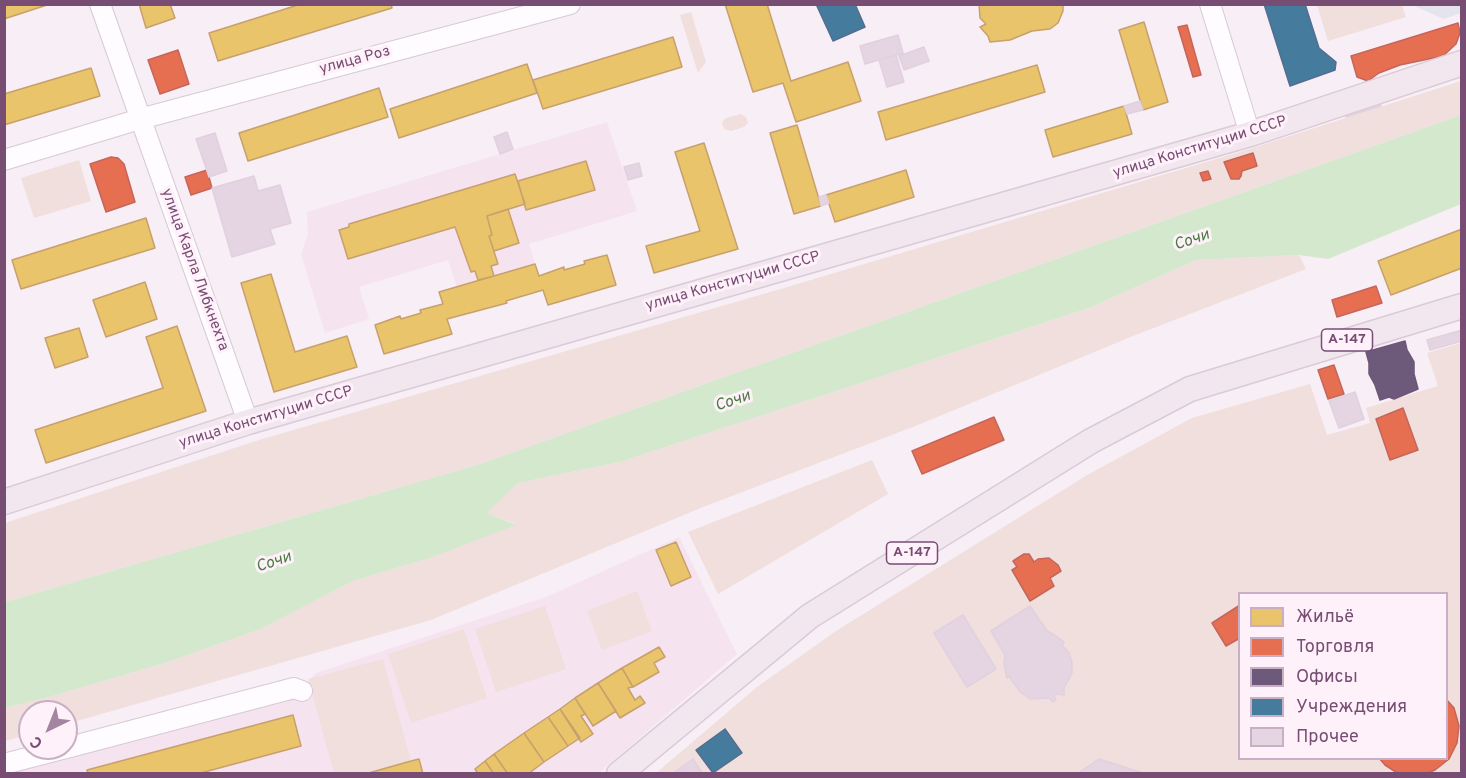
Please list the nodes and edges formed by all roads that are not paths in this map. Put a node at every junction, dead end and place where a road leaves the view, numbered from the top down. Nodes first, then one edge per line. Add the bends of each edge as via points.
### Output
1 (100, 4) edge
2 (570, 4) edge
3 (1210, 4) edge
4 (1461, 63) edge
5 (140, 119) junction
6 (1250, 134) junction
7 (4, 160) edge
8 (1461, 306) edge
9 (248, 422) junction
10 (4, 502) edge
11 (302, 691) dead end
12 (78, 745) edge
13 (20, 760) edge
14 (4, 764) edge
15 (619, 774) edge

1 - 5 street, улица Карла Либкнехта
2 - 5 street, улица Роз
3 - 6 street
4 - 6 main road, улица Конституции СССР
5 - 7 street, улица Роз
5 - 9 street, улица Карла Либкнехта
6 - 9 main road, улица Конституции СССР
8 - 15 main road, А-147 via 1190,389 1091,441 810,616
9 - 10 main road, улица Конституции СССР
11 - 12 street via 294,688
13 - 14 street

